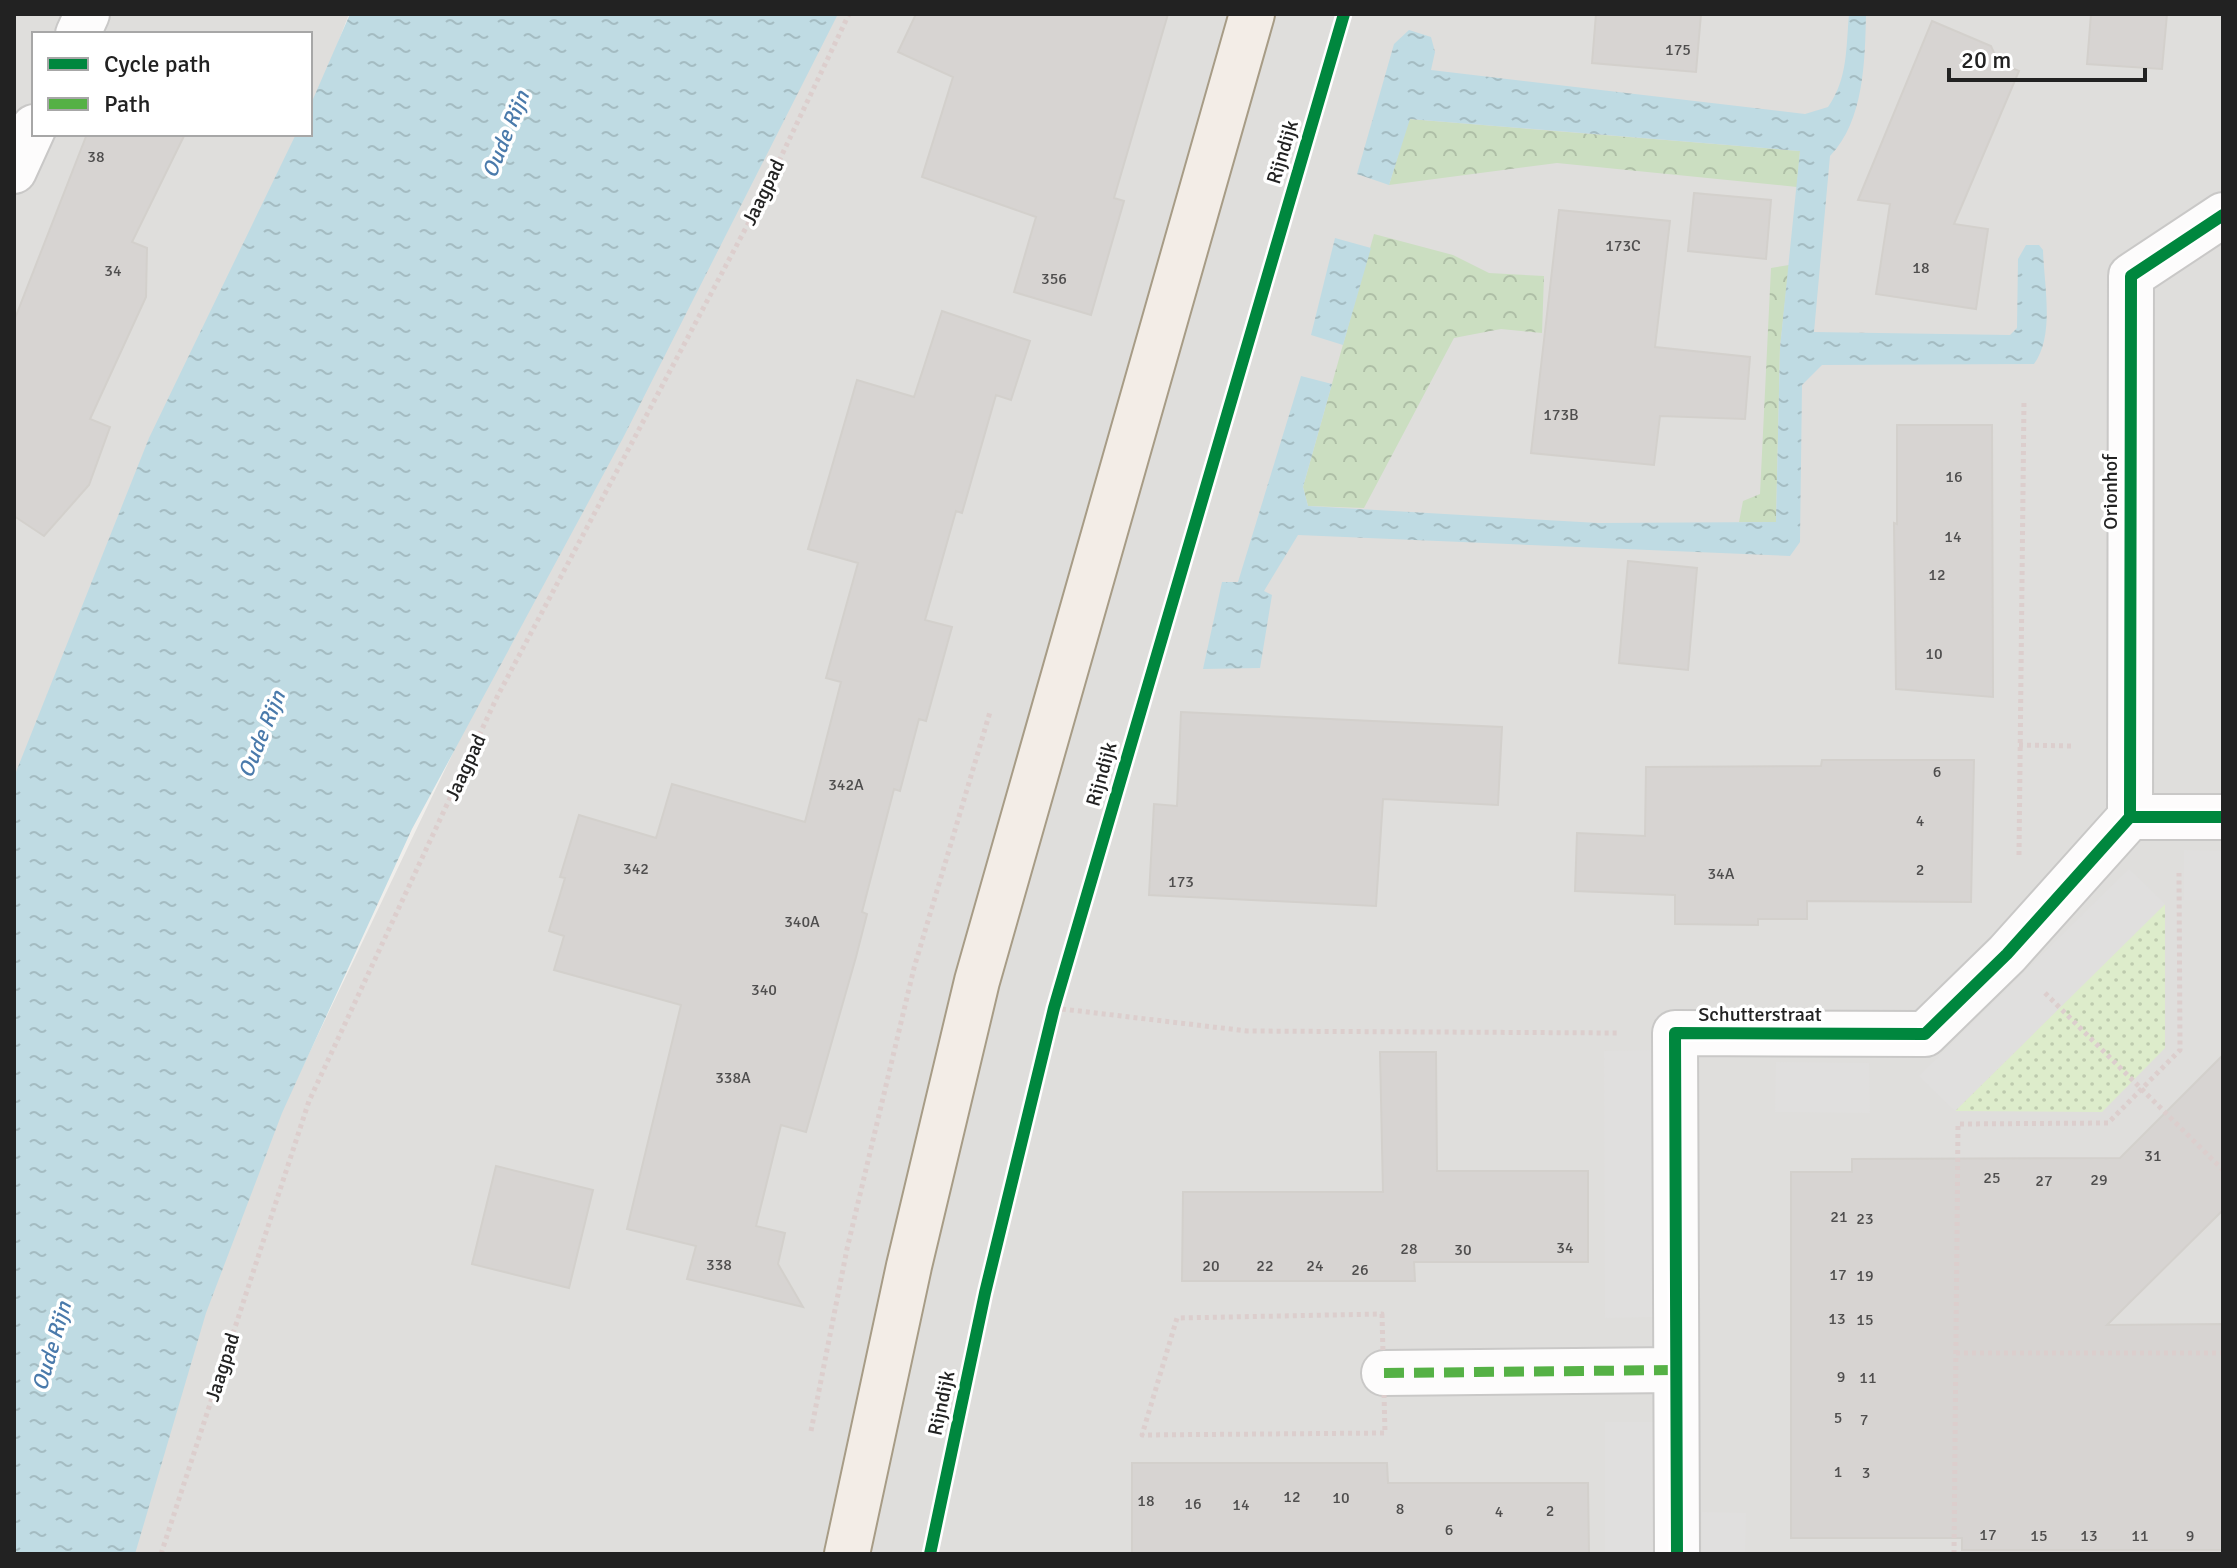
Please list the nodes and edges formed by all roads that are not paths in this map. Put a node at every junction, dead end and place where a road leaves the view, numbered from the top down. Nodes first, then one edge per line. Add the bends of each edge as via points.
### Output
1 (1252, 14) edge
2 (32, 131) edge
3 (14, 171) edge
4 (2223, 215) edge
5 (2130, 817) junction
6 (2223, 817) edge
7 (1675, 1370) junction
8 (1384, 1373) road end
9 (847, 1554) edge
10 (1677, 1554) edge

1 - 9 main road via 977,981
2 - 3 street
4 - 5 street, Orionhof via 2131,276
5 - 6 street
5 - 7 street, Schutterstraat via 2013,947 1925,1034 1675,1033
7 - 8 street
7 - 10 street, Schutterstraat

